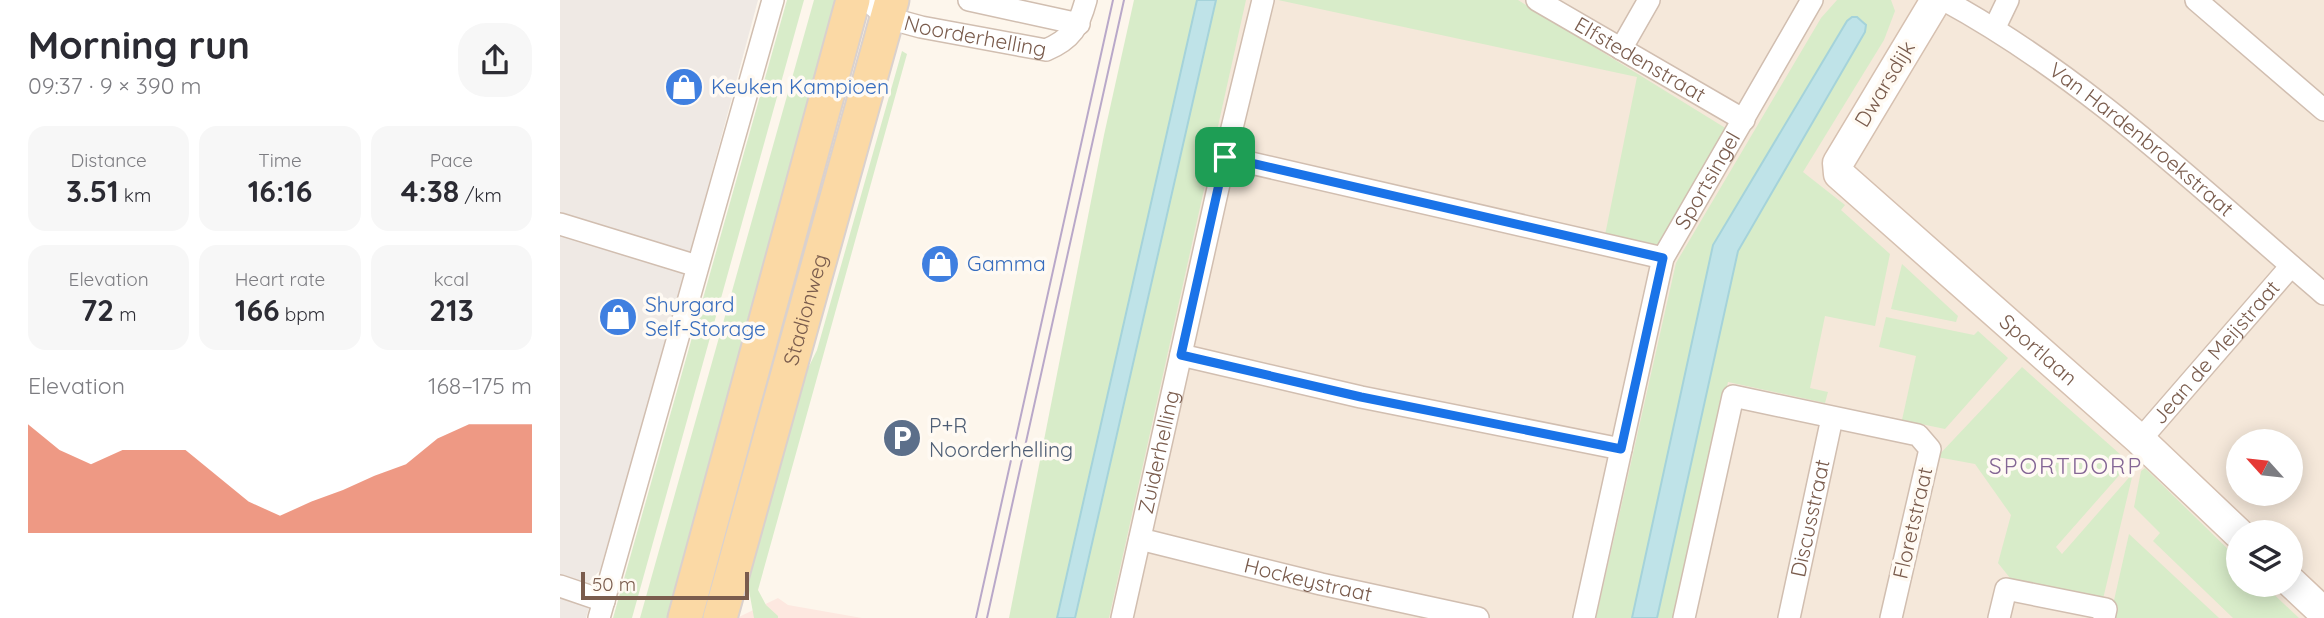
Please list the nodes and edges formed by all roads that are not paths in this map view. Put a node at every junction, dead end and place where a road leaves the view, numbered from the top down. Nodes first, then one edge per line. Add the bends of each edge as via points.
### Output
1 (773, 0) edge
2 (853, 0) edge
3 (969, 0) edge
4 (1086, 0) edge
5 (1263, 0) edge
6 (1537, 0) edge
7 (1649, 0) edge
8 (1812, 0) edge
9 (1936, 0) edge
10 (1944, 0) edge
11 (2008, 0) edge
12 (2196, 0) edge
13 (882, 6) edge
14 (1080, 24) junction
15 (1995, 27) junction
16 (1621, 49) junction
17 (2324, 110) edge
18 (1744, 120) junction
19 (1225, 157) junction
20 (1837, 169) joint
21 (560, 225) edge
22 (1663, 258) junction
23 (697, 266) junction
24 (2291, 266) junction
25 (2324, 294) edge
26 (1181, 355) junction
27 (1832, 418) junction
28 (2140, 440) junction
29 (1621, 449) junction
30 (2226, 522) edge
31 (1140, 539) junction
32 (560, 586) edge
33 (2303, 593) edge
34 (602, 609) edge
35 (2324, 613) edge
36 (2105, 614) edge
37 (685, 618) edge
38 (720, 618) edge
39 (1122, 618) edge
40 (1478, 618) edge
41 (1584, 618) edge
42 (1684, 618) edge
43 (1789, 618) edge
44 (1891, 618) edge
45 (1999, 618) edge

1 - 23 street
2 - 37 main road, Stadionweg
3 - 14 street, Noorderhelling
4 - 14 street
5 - 19 street, Zuiderhelling
6 - 16 street, Elfstedenstraat
7 - 16 street
8 - 18 street, Sportsingel
9 - 20 street, Dwarsdijk
10 - 15 street, Van Hardenbroekstraat
11 - 15 street
12 - 17 street
13 - 14 street, Noorderhelling via 921,27 1037,50 1059,45
13 - 38 main road, Stadionweg
15 - 24 street, Van Hardenbroekstraat via 2162,153
16 - 18 street, Elfstedenstraat
18 - 22 street, Sportsingel
19 - 22 street
19 - 26 street, Zuiderhelling
20 - 28 street, Sportlaan
21 - 23 street
22 - 29 street, Sportsingel
23 - 34 street
24 - 25 street, Van Hardenbroekstraat
24 - 28 street, Jean de Meijstraat
26 - 29 street
26 - 31 street, Zuiderhelling
27 - 42 street via 1733,396
27 - 43 street, Discusstraat
27 - 44 street, Floretstraat via 1918,435 1930,449
28 - 30 street, Sportlaan
29 - 41 street, Sportsingel
31 - 39 street, Zuiderhelling
31 - 40 street, Hockeystraat
32 - 34 street
33 - 35 street
36 - 45 street via 2006,589

